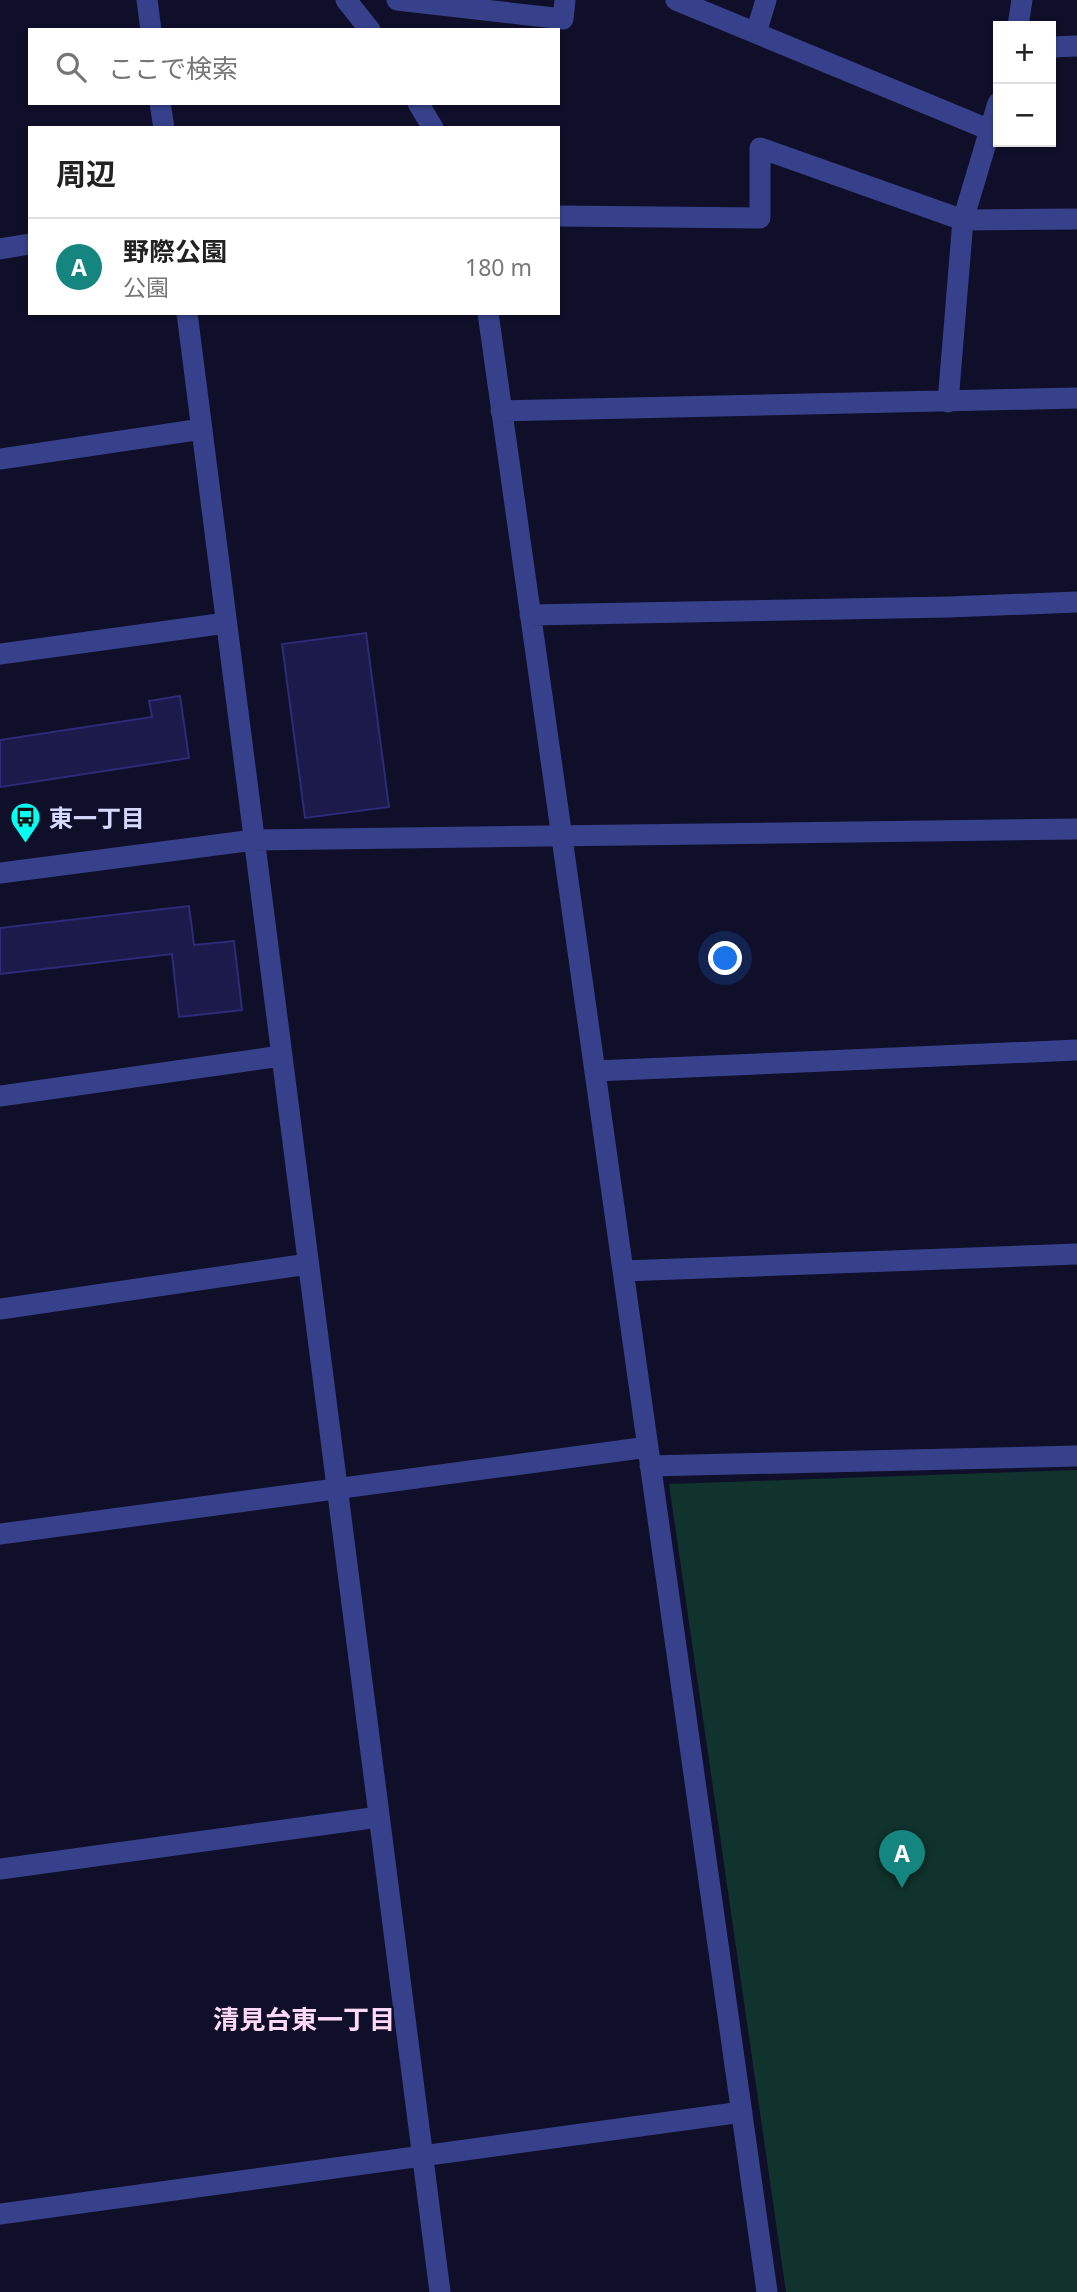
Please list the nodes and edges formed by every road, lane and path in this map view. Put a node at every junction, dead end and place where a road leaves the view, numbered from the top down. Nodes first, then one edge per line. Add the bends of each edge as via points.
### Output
1 (147, 0) edge
2 (346, 0) edge
3 (397, 0) edge
4 (565, 0) edge
5 (676, 0) edge
6 (766, 0) edge
7 (1022, 0) edge
8 (1019, 21) edge
9 (151, 28) edge
10 (368, 28) edge
11 (756, 33) junction
12 (1077, 46) edge
13 (1056, 47) edge
14 (160, 105) edge
15 (419, 105) edge
16 (993, 120) edge
17 (164, 126) edge
18 (432, 126) edge
19 (990, 130) junction
20 (560, 216) edge
21 (1077, 219) edge
22 (963, 220) junction
23 (28, 244) edge
24 (0, 248) edge
25 (187, 315) edge
26 (488, 315) edge
27 (1077, 398) edge
28 (948, 402) junction
29 (501, 411) junction
30 (202, 429) junction
31 (0, 458) edge
32 (1077, 601) edge
33 (530, 615) junction
34 (226, 623) junction
35 (0, 654) edge
36 (1077, 829) edge
37 (562, 836) junction
38 (254, 840) junction
39 (0, 873) edge
40 (1077, 1049) edge
41 (281, 1056) junction
42 (595, 1071) junction
43 (0, 1096) edge
44 (1077, 1254) edge
45 (308, 1264) junction
46 (623, 1271) junction
47 (0, 1309) edge
48 (649, 1456) junction
49 (1077, 1456) edge
50 (337, 1489) junction
51 (0, 1534) edge
52 (379, 1818) junction
53 (0, 1869) edge
54 (742, 2112) junction
55 (422, 2156) junction
56 (0, 2214) edge
57 (440, 2292) edge
58 (768, 2292) edge

1 - 9 street
2 - 10 street
3 - 4 street via 563,19
5 - 11 street
6 - 11 street
7 - 8 street
11 - 19 street
12 - 13 street
14 - 17 street
15 - 18 street
16 - 19 street
19 - 22 street
20 - 22 street via 760,218 760,148
21 - 22 street
22 - 28 street
23 - 24 street
25 - 30 street
26 - 29 street
27 - 28 street
28 - 29 street
29 - 33 street
30 - 31 street
30 - 34 street
32 - 33 street
33 - 37 street
34 - 35 street
34 - 38 street
36 - 37 street
37 - 38 street
37 - 42 street
38 - 39 street
38 - 41 street
40 - 42 street
41 - 43 street
41 - 45 street
42 - 46 street
44 - 46 street
45 - 47 street
45 - 50 street
46 - 48 street
48 - 49 street
48 - 50 street
48 - 54 street
50 - 51 street
50 - 52 street
52 - 53 street
52 - 55 street
54 - 55 street
54 - 58 street
55 - 56 street
55 - 57 street

